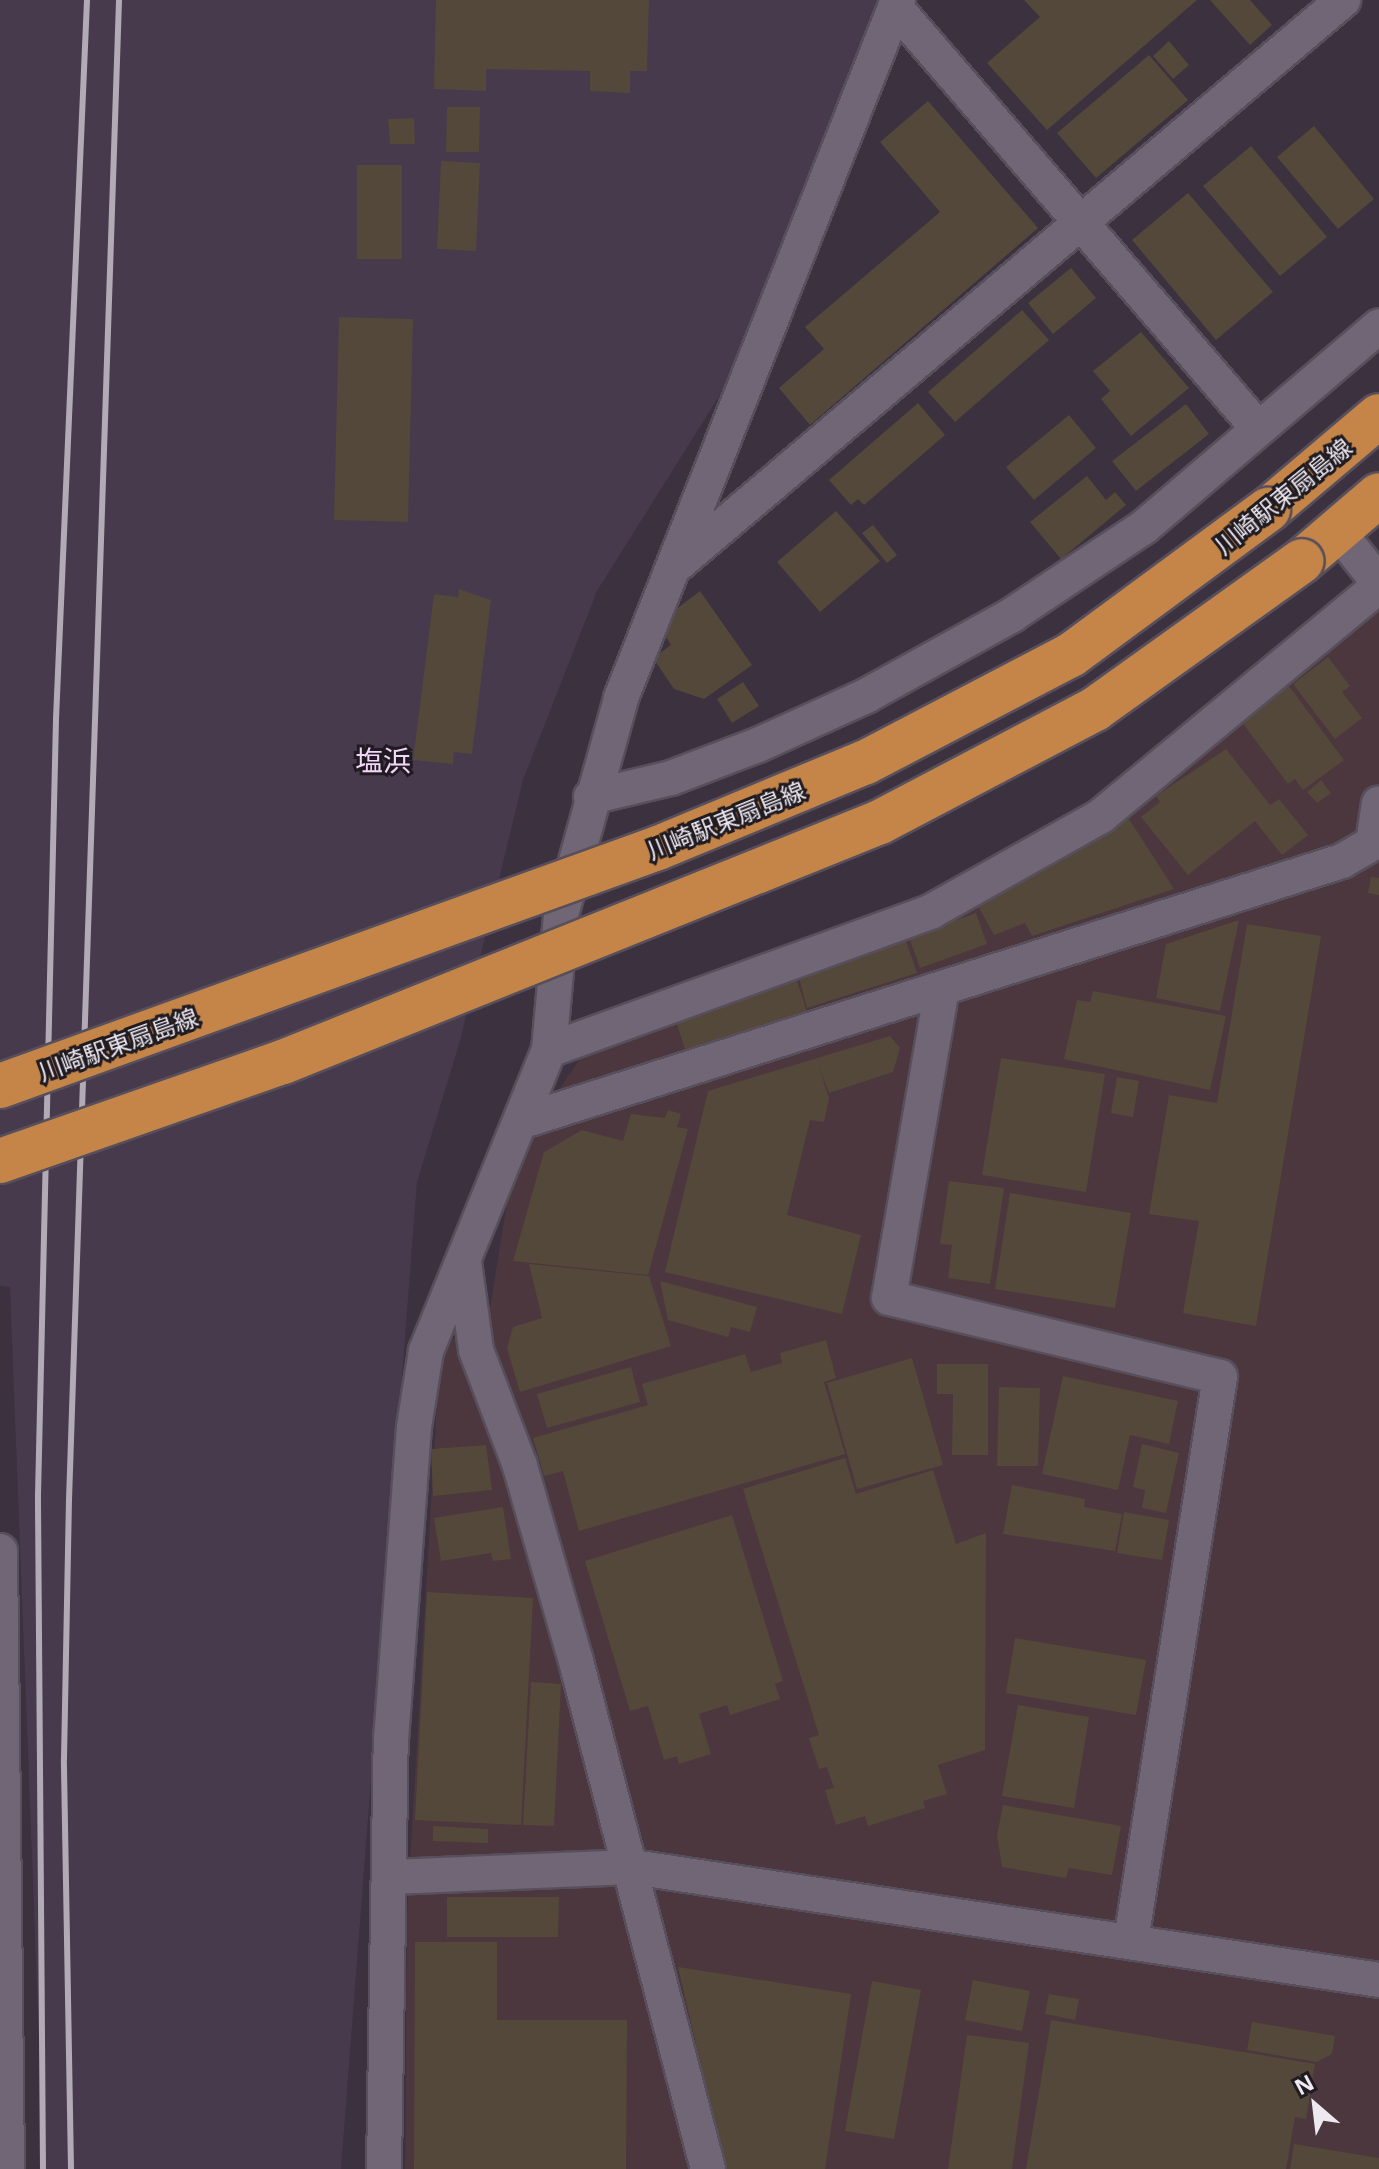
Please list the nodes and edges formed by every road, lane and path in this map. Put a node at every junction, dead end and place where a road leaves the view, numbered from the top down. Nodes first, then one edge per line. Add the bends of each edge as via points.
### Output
1 (1343, 0) edge
2 (897, 4) edge
3 (1080, 223) junction
4 (1379, 326) edge
5 (1379, 416) edge
6 (1257, 427) junction
7 (1379, 495) edge
8 (1337, 530) junction
9 (675, 566) junction
10 (1375, 579) edge
11 (591, 797) junction
12 (1379, 803) edge
13 (942, 988) junction
14 (549, 1050) junction
15 (0, 1086) edge
16 (523, 1121) junction
17 (0, 1161) edge
18 (464, 1261) junction
19 (0, 1551) edge
20 (633, 1867) junction
21 (391, 1877) junction
22 (2, 1884) edge
23 (1131, 1941) junction
24 (1379, 1980) edge
25 (7, 2169) edge
26 (384, 2169) edge
27 (708, 2169) edge

1 - 3 street
2 - 3 street
2 - 9 street
3 - 6 street
3 - 9 street
4 - 6 street
5 - 15 highway, 川崎駅東扇島線, bridge via 1268,510 1071,655 866,762 658,848
6 - 11 street via 1144,527 999,623 866,696 758,745 671,778
7 - 8 highway
8 - 10 street
8 - 17 highway, bridge via 1302,561 1095,709 880,822 283,1062
9 - 11 street via 621,698
10 - 14 street via 1101,816 932,911
11 - 14 street via 561,915
12 - 13 street via 1373,843 1342,861
13 - 16 street
13 - 23 street via 889,1298 1220,1377
14 - 16 street
16 - 18 street
18 - 20 street via 476,1350 520,1466
18 - 21 street via 426,1351 414,1427 391,1740
19 - 22 street
20 - 21 street
20 - 23 street
20 - 27 street
21 - 26 street
22 - 25 street
23 - 24 street

